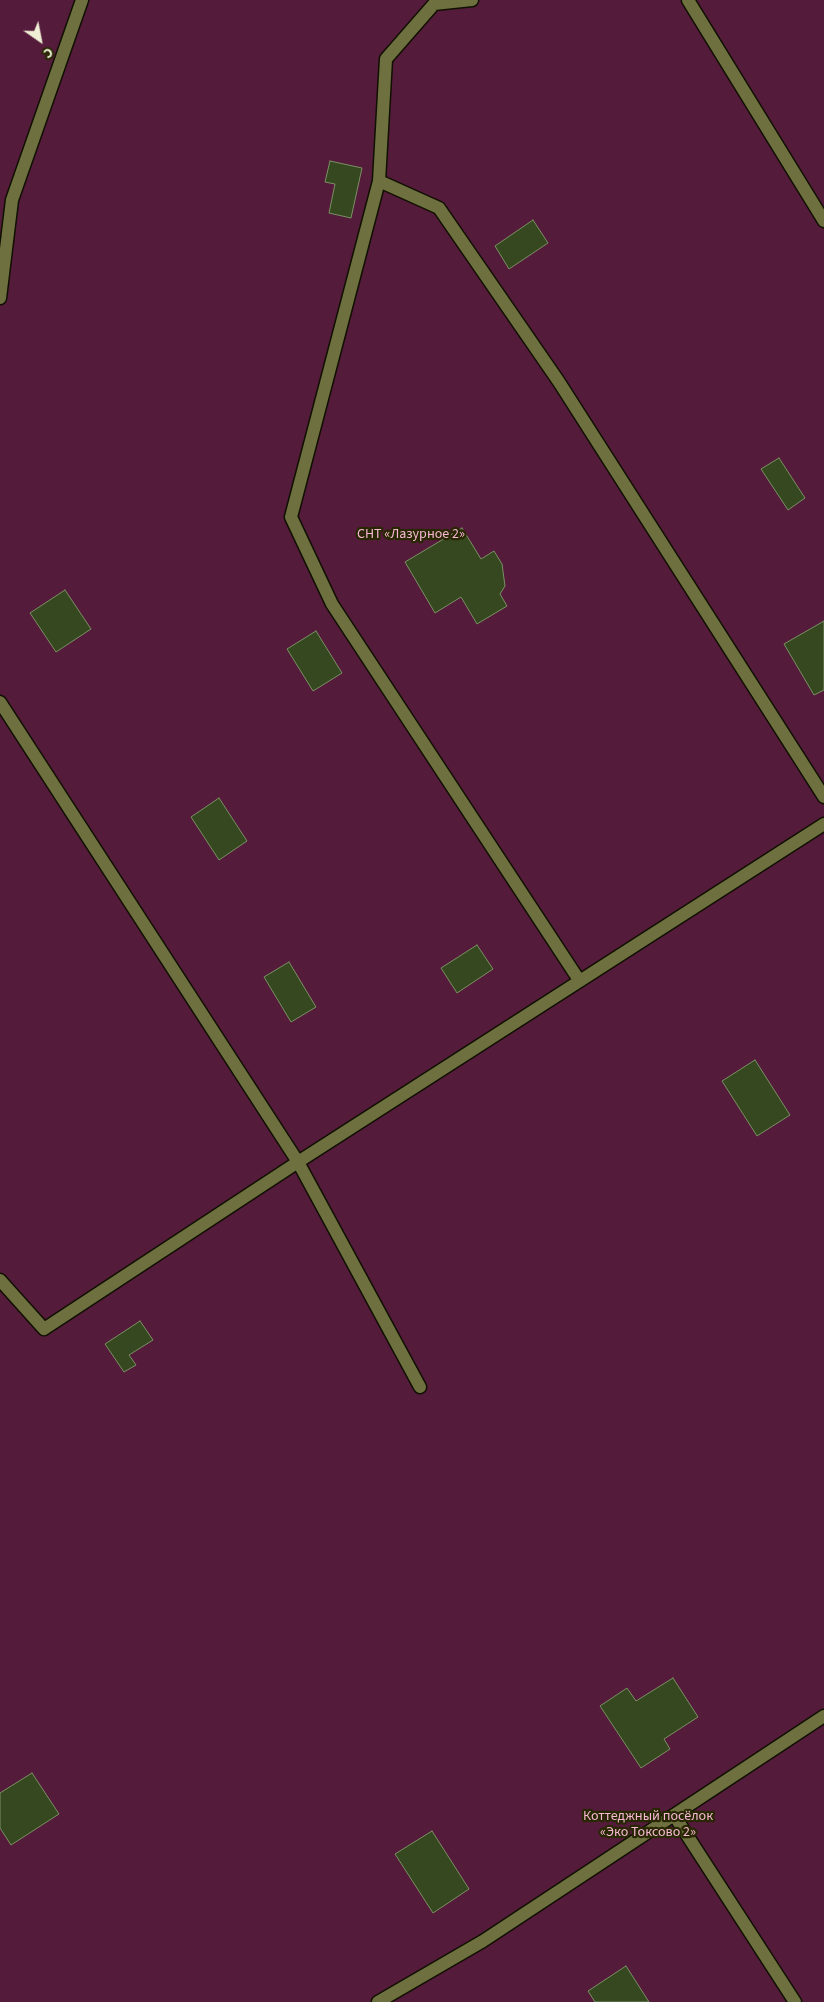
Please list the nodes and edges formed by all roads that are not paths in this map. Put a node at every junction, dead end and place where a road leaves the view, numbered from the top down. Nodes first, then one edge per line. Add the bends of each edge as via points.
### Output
1 (82, 0) edge
2 (472, 0) edge
3 (688, 0) edge
4 (379, 181) junction
5 (824, 221) edge
6 (0, 298) edge
7 (0, 702) edge
8 (824, 797) edge
9 (824, 824) edge
10 (579, 980) junction
11 (298, 1162) junction
12 (0, 1280) edge
13 (420, 1388) dead end
14 (824, 1716) edge
15 (674, 1815) junction
16 (378, 2002) edge
17 (795, 2002) edge

1 - 6 street via 12,200
2 - 4 street via 434,4 386,59
3 - 5 street
4 - 8 street via 439,208 559,382
4 - 10 street via 292,517 332,604
7 - 11 street
9 - 10 street
10 - 11 street
11 - 12 street via 44,1329
11 - 13 street
14 - 15 street
15 - 16 street via 483,1941
15 - 17 street

